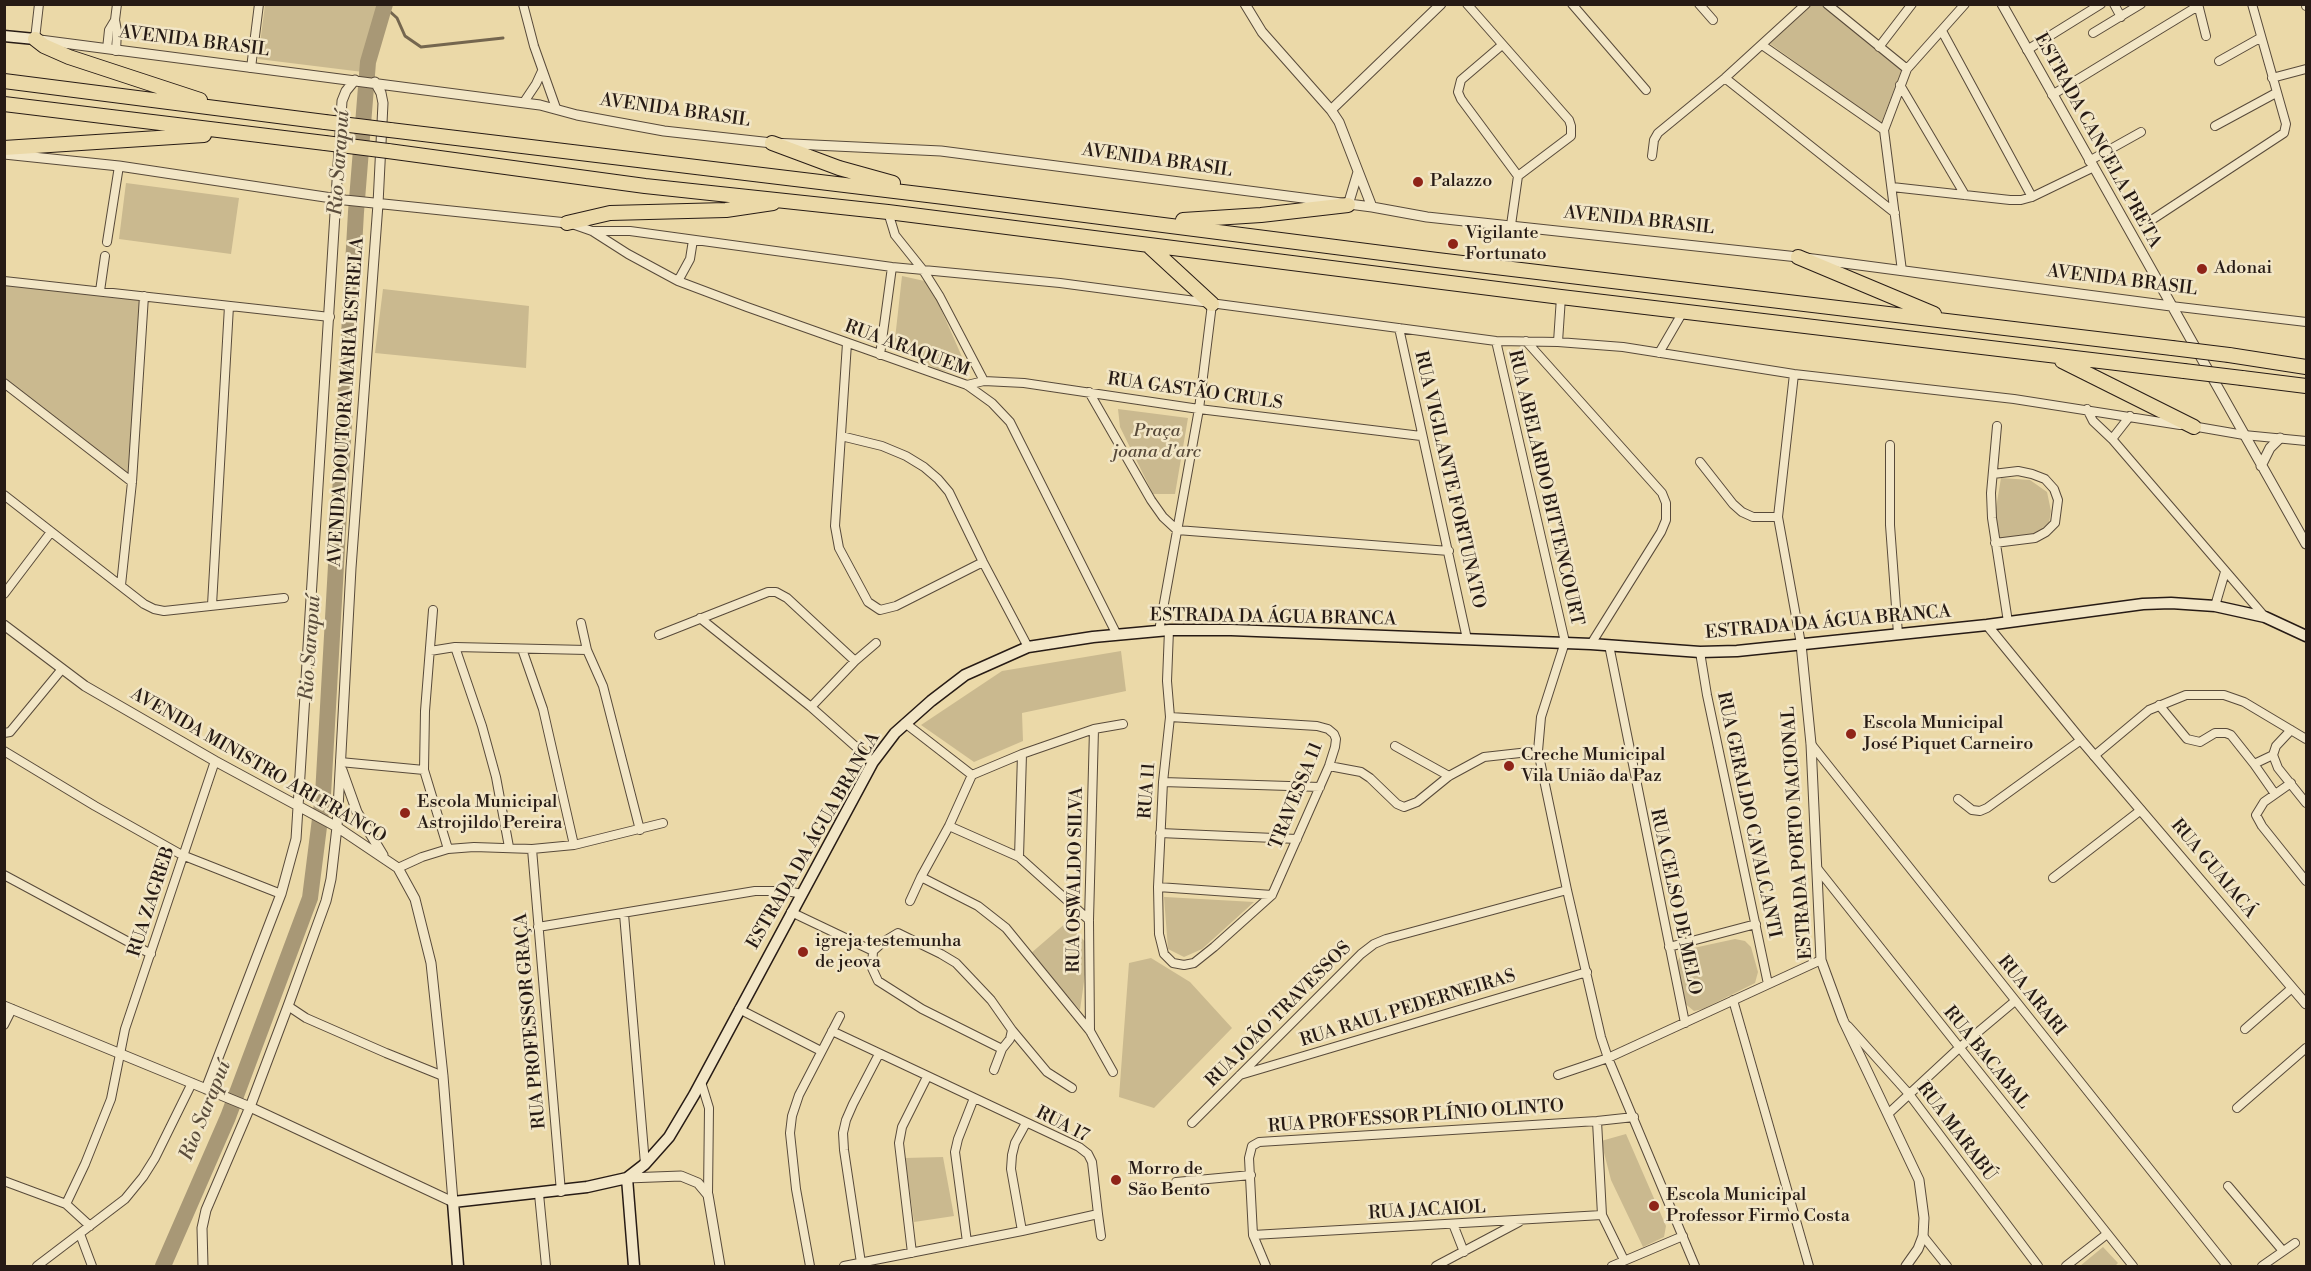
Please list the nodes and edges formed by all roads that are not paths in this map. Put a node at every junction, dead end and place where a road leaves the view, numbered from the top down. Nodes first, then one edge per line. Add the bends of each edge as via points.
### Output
1 (39, 4) edge
2 (117, 4) edge
3 (259, 4) edge
4 (523, 4) edge
5 (1245, 4) edge
6 (1441, 4) edge
7 (1467, 4) edge
8 (1572, 4) edge
9 (1699, 4) edge
10 (1806, 4) edge
11 (1827, 4) edge
12 (1965, 4) edge
13 (2002, 4) edge
14 (2101, 4) edge
15 (2114, 4) edge
16 (2141, 4) edge
17 (2252, 4) edge
18 (2198, 5) edge
19 (1908, 6) edge
20 (2121, 17) junction
21 (1713, 20) dead end
22 (1942, 31) junction
23 (2093, 33) dead end
24 (4, 36) edge
25 (2206, 36) dead end
26 (2260, 38) junction
27 (35, 39) junction
28 (1502, 45) junction
29 (1762, 45) junction
30 (1879, 47) junction
31 (111, 50) junction
32 (2027, 51) junction
33 (2218, 61) dead end
34 (251, 68) junction
35 (1907, 69) junction
36 (2307, 69) edge
37 (542, 71) junction
38 (1725, 78) junction
39 (2272, 78) junction
40 (357, 80) junction
41 (4, 81) edge
42 (373, 82) junction
43 (1900, 85) junction
44 (1646, 90) dead end
45 (2276, 93) junction
46 (2052, 95) junction
47 (524, 102) junction
48 (4, 104) edge
49 (556, 108) junction
50 (1331, 110) junction
51 (233, 111) junction
52 (2215, 126) dead end
53 (1884, 130) junction
54 (238, 132) junction
55 (2141, 132) dead end
56 (772, 143) junction
57 (4, 148) edge
58 (4, 154) edge
59 (1652, 156) dead end
60 (2091, 164) junction
61 (119, 166) junction
62 (1358, 172) junction
63 (1518, 176) junction
64 (1892, 187) junction
65 (1965, 195) junction
66 (322, 196) junction
67 (944, 197) junction
68 (2032, 197) junction
69 (340, 199) junction
70 (790, 201) junction
71 (378, 204) junction
72 (1348, 205) junction
73 (400, 206) junction
74 (1372, 207) junction
75 (334, 212) junction
76 (888, 212) junction
77 (1895, 213) junction
78 (1139, 221) junction
79 (2150, 221) dead end
80 (376, 223) junction
81 (567, 223) junction
82 (1511, 225) junction
83 (592, 231) junction
84 (693, 240) junction
85 (107, 242) dead end
86 (1149, 245) junction
87 (105, 256) dead end
88 (1798, 257) junction
89 (892, 267) junction
90 (923, 270) junction
91 (1902, 271) junction
92 (678, 280) junction
93 (4, 281) edge
94 (100, 291) junction
95 (144, 296) junction
96 (1561, 297) junction
97 (1212, 304) junction
98 (229, 306) junction
99 (2171, 306) junction
100 (1684, 310) junction
101 (330, 317) junction
102 (1949, 320) junction
103 (2307, 322) edge
104 (1399, 328) junction
105 (1496, 340) junction
106 (1526, 341) junction
107 (1558, 342) junction
108 (847, 343) junction
109 (1659, 353) junction
110 (880, 355) junction
111 (2052, 357) junction
112 (2307, 367) edge
113 (1794, 374) junction
114 (984, 381) junction
115 (4, 383) edge
116 (967, 385) junction
117 (2307, 386) edge
118 (1089, 392) junction
119 (1199, 409) junction
120 (2088, 409) junction
121 (2130, 416) junction
122 (1997, 426) dead end
123 (2194, 427) junction
124 (2244, 435) junction
125 (841, 436) junction
126 (1420, 436) junction
127 (2280, 438) junction
128 (2112, 440) junction
129 (2307, 441) edge
130 (1890, 445) dead end
131 (1700, 462) dead end
132 (2261, 466) junction
133 (1993, 474) junction
134 (132, 482) junction
135 (4, 495) edge
136 (1778, 517) junction
137 (1177, 530) junction
138 (51, 532) junction
139 (1995, 543) junction
140 (2307, 544) edge
141 (1449, 551) junction
142 (983, 562) junction
143 (2225, 572) junction
144 (121, 585) junction
145 (4, 594) edge
146 (284, 598) dead end
147 (212, 605) junction
148 (2215, 606) junction
149 (433, 610) dead end
150 (2265, 617) junction
151 (700, 618) junction
152 (2007, 622) junction
153 (581, 623) dead end
154 (1987, 625) junction
155 (2284, 626) junction
156 (2307, 626) edge
157 (6, 629) edge
158 (1164, 630) junction
159 (1898, 634) junction
160 (659, 635) dead end
161 (1117, 635) junction
162 (2307, 636) edge
163 (1467, 639) junction
164 (1565, 642) junction
165 (876, 643) dead end
166 (1591, 644) junction
167 (1801, 644) junction
168 (1609, 645) junction
169 (454, 647) junction
170 (1028, 647) junction
171 (522, 649) junction
172 (587, 650) junction
173 (430, 651) junction
174 (1700, 652) junction
175 (855, 661) junction
176 (62, 669) junction
177 (2160, 705) junction
178 (811, 707) junction
179 (1170, 717) junction
180 (905, 723) junction
181 (1122, 724) dead end
182 (1094, 729) junction
183 (2291, 730) junction
184 (4, 733) edge
185 (2307, 739) edge
186 (2081, 740) junction
187 (1811, 744) junction
188 (1395, 746) dead end
189 (1538, 751) junction
190 (8, 753) edge
191 (1022, 754) junction
192 (2273, 755) junction
193 (2094, 756) junction
194 (215, 761) junction
195 (340, 762) junction
196 (873, 762) junction
197 (4, 764) edge
198 (2254, 764) junction
199 (1329, 766) junction
200 (424, 770) junction
201 (972, 775) junction
202 (1449, 776) junction
203 (1162, 782) junction
204 (2291, 783) junction
205 (1320, 787) junction
206 (2275, 794) junction
207 (1958, 799) dead end
208 (2307, 803) edge
209 (303, 809) junction
210 (2141, 810) junction
211 (663, 823) dead end
212 (333, 824) junction
213 (949, 826) junction
214 (640, 830) junction
215 (1160, 833) junction
216 (1297, 839) junction
217 (574, 845) junction
218 (509, 848) junction
219 (448, 849) junction
220 (532, 849) junction
221 (182, 855) junction
222 (384, 856) junction
223 (1019, 857) junction
224 (398, 868) junction
225 (1816, 868) junction
226 (4, 875) edge
227 (921, 877) junction
228 (2053, 878) dead end
229 (2307, 881) edge
230 (1158, 887) junction
231 (1567, 890) junction
232 (281, 894) junction
233 (802, 894) junction
234 (1272, 895) junction
235 (910, 901) dead end
236 (791, 912) junction
237 (624, 914) junction
238 (1089, 920) junction
239 (1756, 924) junction
240 (538, 927) junction
241 (1669, 947) junction
242 (873, 951) junction
243 (151, 954) junction
244 (1164, 954) joint
245 (1821, 960) junction
246 (1587, 972) junction
247 (1768, 984) junction
248 (2292, 988) junction
249 (1733, 1000) junction
250 (2015, 1001) junction
251 (2307, 1004) edge
252 (288, 1006) junction
253 (8, 1008) edge
254 (740, 1009) junction
255 (840, 1016) dead end
256 (1843, 1020) junction
257 (1684, 1023) junction
258 (4, 1025) edge
259 (2245, 1029) dead end
260 (1012, 1030) junction
261 (832, 1031) junction
262 (1090, 1031) junction
263 (1959, 1048) junction
264 (2307, 1048) edge
265 (1002, 1049) junction
266 (821, 1051) junction
267 (120, 1053) junction
268 (879, 1054) junction
269 (1608, 1058) junction
270 (994, 1070) dead end
271 (1113, 1072) dead end
272 (1558, 1074) dead end
273 (1239, 1075) junction
274 (443, 1076) junction
275 (927, 1077) junction
276 (702, 1082) junction
277 (192, 1083) junction
278 (1072, 1088) dead end
279 (206, 1089) junction
280 (1909, 1094) junction
281 (974, 1098) junction
282 (250, 1107) junction
283 (2237, 1108) dead end
284 (1889, 1113) junction
285 (1634, 1117) junction
286 (1597, 1121) junction
287 (1026, 1123) junction
288 (1192, 1123) dead end
289 (645, 1164) junction
290 (1251, 1175) junction
291 (627, 1178) junction
292 (4, 1181) edge
293 (1176, 1182) dead end
294 (2228, 1186) dead end
295 (561, 1192) junction
296 (539, 1194) junction
297 (708, 1195) junction
298 (453, 1202) junction
299 (66, 1204) junction
300 (1098, 1214) junction
301 (1602, 1215) junction
302 (1523, 1220) junction
303 (1453, 1224) junction
304 (90, 1226) junction
305 (1022, 1231) junction
306 (80, 1234) junction
307 (2107, 1234) junction
308 (1253, 1235) junction
309 (1101, 1236) dead end
310 (1683, 1236) junction
311 (1923, 1236) junction
312 (967, 1242) junction
313 (2295, 1243) dead end
314 (1464, 1251) junction
315 (2283, 1251) junction
316 (912, 1253) junction
317 (1624, 1260) junction
318 (861, 1263) junction
319 (2130, 1265) edge
320 (37, 1266) edge
321 (92, 1266) edge
322 (203, 1266) edge
323 (458, 1266) edge
324 (546, 1266) edge
325 (634, 1266) edge
326 (720, 1266) edge
327 (810, 1266) edge
328 (844, 1266) edge
329 (1266, 1266) edge
330 (1436, 1266) edge
331 (1612, 1266) edge
332 (1695, 1266) edge
333 (1809, 1266) edge
334 (1906, 1266) edge
335 (1947, 1266) edge
336 (2038, 1266) edge
337 (2066, 1266) edge
338 (2228, 1266) edge
339 (2262, 1266) edge

1 - 27 street
2 - 31 street via 117,31
3 - 34 street
4 - 37 street
5 - 50 street via 1262,32
6 - 50 street
7 - 28 street
8 - 44 street
9 - 21 street
10 - 29 street
11 - 30 street
12 - 22 street
13 - 32 street, ESTRADA CANCELA PRETA
14 - 32 street
15 - 20 street
16 - 20 street
17 - 26 street
18 - 25 street
18 - 46 street
19 - 30 street
20 - 23 street
22 - 35 street
22 - 68 street
24 - 27 main road, AVENIDA BRASIL
26 - 33 street
26 - 39 street
27 - 31 street, AVENIDA BRASIL
27 - 51 highway via 69,57
28 - 63 street via 1466,74 1458,92
28 - 63 street via 1572,126 1571,136
29 - 38 street
29 - 53 street
30 - 35 street
31 - 34 street, AVENIDA BRASIL
32 - 46 street, ESTRADA CANCELA PRETA
34 - 40 street, AVENIDA BRASIL
35 - 43 street
36 - 39 street
37 - 47 street
37 - 49 street
38 - 59 street via 1658,133
38 - 77 street
39 - 45 street
40 - 42 street, AVENIDA BRASIL
40 - 69 street, AVENIDA DOUTORA MARIA ESTRELA via 342,101
41 - 51 highway
42 - 47 street, AVENIDA BRASIL
42 - 71 street, AVENIDA DOUTORA MARIA ESTRELA via 383,103
43 - 53 street
43 - 65 street
45 - 52 street
45 - 79 street via 2286,124 2284,133
46 - 60 street, ESTRADA CANCELA PRETA
47 - 49 street, AVENIDA BRASIL
48 - 54 highway
49 - 56 street, AVENIDA BRASIL via 664,131
50 - 62 street
51 - 67 highway, bridge
53 - 64 street
54 - 57 highway
54 - 70 highway, bridge via 645,186
55 - 60 street
56 - 67 highway via 839,168
56 - 72 street, AVENIDA BRASIL via 941,151
58 - 61 street
60 - 68 street
60 - 99 street, ESTRADA CANCELA PRETA
61 - 66 street
61 - 85 street
62 - 72 street
62 - 74 street
63 - 82 street
64 - 65 street
64 - 77 street
65 - 68 street via 2010,200
66 - 69 street
66 - 75 street
67 - 78 highway
69 - 71 street
69 - 75 street, AVENIDA DOUTORA MARIA ESTRELA
70 - 76 highway
70 - 81 highway via 726,210 610,213
71 - 73 street
71 - 80 street, AVENIDA DOUTORA MARIA ESTRELA
72 - 74 street, AVENIDA BRASIL
72 - 78 highway via 1261,215
73 - 80 street
73 - 81 street
74 - 82 street, AVENIDA BRASIL
75 - 101 street, AVENIDA DOUTORA MARIA ESTRELA
76 - 86 highway
76 - 90 street via 895,235
77 - 91 street
78 - 102 highway
80 - 195 street, AVENIDA DOUTORA MARIA ESTRELA
81 - 83 street, RUA ARAQUEM
82 - 88 street, AVENIDA BRASIL
83 - 84 street via 630,231
83 - 92 street, RUA ARAQUEM
84 - 89 street
84 - 92 street via 690,259
86 - 96 highway
86 - 97 highway
87 - 94 street
88 - 91 street, AVENIDA BRASIL
88 - 102 highway
89 - 90 street
89 - 110 street
90 - 97 street via 1060,283
90 - 114 street
91 - 99 street, AVENIDA BRASIL
92 - 108 street, RUA ARAQUEM
93 - 94 street
94 - 95 street
95 - 98 street
95 - 134 street
96 - 100 highway
96 - 107 street
97 - 104 street
97 - 119 street, RUA 11
98 - 101 street
98 - 147 street
99 - 103 street, AVENIDA BRASIL
99 - 124 street, ESTRADA CANCELA PRETA
100 - 109 street
100 - 111 highway
101 - 209 street, AVENIDA DOUTORA MARIA ESTRELA
102 - 112 highway, bridge
104 - 105 street
104 - 126 street, RUA VIGILANTE FORTUNATO
105 - 106 street
105 - 164 street, RUA ABELARDO BITTENCOURT
106 - 107 street
106 - 166 street via 1662,493 1666,503 1661,532
107 - 109 street
108 - 110 street, RUA ARAQUEM
108 - 125 street
109 - 113 street
110 - 116 street, RUA ARAQUEM
111 - 117 highway, bridge
111 - 123 highway
113 - 120 street
113 - 136 street, ESTRADA PORTO NACIONAL
114 - 116 street, RUA GASTÃO CRULS
114 - 118 street, RUA GASTÃO CRULS
115 - 134 street
116 - 161 street, RUA ARAQUEM via 1010,422
118 - 119 street, RUA GASTÃO CRULS
118 - 137 street via 1151,500
119 - 126 street, RUA GASTÃO CRULS
119 - 137 street, RUA 11
120 - 121 street
120 - 128 street via 2093,421
121 - 123 street
121 - 128 street
122 - 133 street
123 - 124 street
124 - 127 street
124 - 132 street, ESTRADA CANCELA PRETA
125 - 142 street via 906,456 938,479 949,492
125 - 142 street via 836,538 849,570 874,608 896,606
126 - 141 street, RUA VIGILANTE FORTUNATO
127 - 129 street
127 - 132 street
128 - 143 street
130 - 159 street via 1890,525
131 - 136 street via 1742,512 1753,517
132 - 140 street, ESTRADA CANCELA PRETA
133 - 139 street
133 - 139 street via 2018,471 2045,479 2058,500 2055,523 2046,532 2035,538
134 - 144 street
135 - 138 street
136 - 167 street, ESTRADA PORTO NACIONAL
137 - 141 street
137 - 158 street, RUA 11
138 - 144 street
138 - 145 street
139 - 152 street
141 - 163 street, RUA VIGILANTE FORTUNATO
142 - 170 street
143 - 148 street
143 - 150 street
144 - 147 street via 153,609
146 - 147 street
148 - 150 main road, ESTRADA DA ÁGUA BRANCA
148 - 152 main road, ESTRADA DA ÁGUA BRANCA via 2143,604
149 - 173 street
150 - 155 main road, ESTRADA DA ÁGUA BRANCA
151 - 160 street
151 - 175 street via 756,595 776,592
151 - 178 street
152 - 154 main road, ESTRADA DA ÁGUA BRANCA
153 - 172 street
154 - 159 main road, ESTRADA DA ÁGUA BRANCA
154 - 186 street, RUA GUAIACÁ
155 - 156 main road, ESTRADA DA ÁGUA BRANCA
155 - 162 main road, ESTRADA DA ÁGUA BRANCA
157 - 176 street, AVENIDA MINISTRO ARI FRANCO
158 - 161 main road, ESTRADA DA ÁGUA BRANCA
158 - 163 main road, ESTRADA DA ÁGUA BRANCA
158 - 179 street, RUA 11
159 - 167 main road, ESTRADA DA ÁGUA BRANCA
161 - 170 main road, ESTRADA DA ÁGUA BRANCA
163 - 164 main road, ESTRADA DA ÁGUA BRANCA
164 - 166 main road, ESTRADA DA ÁGUA BRANCA
164 - 189 street via 1542,717
165 - 175 street
166 - 168 main road, ESTRADA DA ÁGUA BRANCA
167 - 174 main road, ESTRADA DA ÁGUA BRANCA
167 - 187 street, ESTRADA PORTO NACIONAL
168 - 174 main road, ESTRADA DA ÁGUA BRANCA
168 - 241 street, RUA CELSO DE MELO
169 - 171 street
169 - 173 street
169 - 218 street via 496,777
170 - 180 main road, ESTRADA DA ÁGUA BRANCA via 965,675
171 - 172 street
171 - 217 street via 543,709
172 - 214 street via 603,686
173 - 200 street
174 - 239 street, RUA GERALDO CAVALCANTI
175 - 178 street
176 - 184 street via 10,732
176 - 194 street, AVENIDA MINISTRO ARI FRANCO
177 - 183 street via 2186,694 2224,695 2244,702
177 - 193 street
177 - 198 street via 2187,739 2200,742 2216,733 2226,733
178 - 196 street
179 - 199 street, TRAVESSA 11 via 1328,729 1336,739
179 - 203 street, RUA 11
180 - 196 main road, ESTRADA DA ÁGUA BRANCA
180 - 201 street
181 - 182 street
182 - 191 street
182 - 238 street, RUA OSWALDO SILVA
183 - 185 street
183 - 192 street
186 - 193 street, RUA GUAIACÁ
186 - 207 street via 1987,808 1972,810
187 - 225 street, ESTRADA PORTO NACIONAL
187 - 250 street, RUA ARARI
188 - 202 street
189 - 202 street via 1484,757
189 - 231 street
190 - 197 street
190 - 221 street
191 - 201 street
191 - 223 street
192 - 198 street
192 - 204 street
193 - 210 street, RUA GUAIACÁ
194 - 209 street, AVENIDA MINISTRO ARI FRANCO
194 - 221 street, RUA ZAGREB
195 - 200 street
195 - 212 street, AVENIDA DOUTORA MARIA ESTRELA
195 - 222 street via 357,812
196 - 233 main road, ESTRADA DA ÁGUA BRANCA
198 - 206 street
199 - 202 street via 1361,772 1404,807 1418,802
199 - 205 street, TRAVESSA 11
200 - 219 street
201 - 213 street
203 - 205 street
203 - 215 street, RUA 11
204 - 206 street
204 - 208 street
205 - 216 street, TRAVESSA 11
206 - 229 street via 2256,815
209 - 212 street, AVENIDA MINISTRO ARI FRANCO
209 - 232 street, AVENIDA DOUTORA MARIA ESTRELA
210 - 228 street
210 - 248 street, RUA GUAIACÁ
211 - 214 street
212 - 222 street, AVENIDA MINISTRO ARI FRANCO
212 - 252 street, AVENIDA DOUTORA MARIA ESTRELA via 326,902
213 - 223 street
213 - 227 street
214 - 217 street
215 - 216 street
215 - 230 street, RUA 11
216 - 234 street, TRAVESSA 11
217 - 220 street
218 - 219 street
218 - 220 street
219 - 224 street
220 - 240 street, RUA PROFESSOR GRAÇA
221 - 232 street
221 - 243 street, RUA ZAGREB
222 - 224 street, AVENIDA MINISTRO ARI FRANCO
223 - 238 street
224 - 274 street, AVENIDA MINISTRO ARI FRANCO via 415,899 431,963
225 - 245 street, ESTRADA PORTO NACIONAL
225 - 263 street, RUA BACABAL
226 - 243 street
227 - 235 street
227 - 262 street via 993,916
230 - 234 street
230 - 244 street, RUA 11 via 1159,934
231 - 246 street
231 - 273 street, RUA JOÃO TRAVESSOS via 1374,944
232 - 279 street, AVENIDA DOUTORA MARIA ESTRELA
233 - 236 main road, ESTRADA DA ÁGUA BRANCA
233 - 237 street via 755,891
234 - 244 street, TRAVESSA 11 via 1194,963 1173,963
236 - 242 street
236 - 254 main road, ESTRADA DA ÁGUA BRANCA
237 - 240 street
237 - 289 street
238 - 262 street, RUA OSWALDO SILVA
239 - 241 street
239 - 247 street, RUA GERALDO CAVALCANTI
240 - 295 street, RUA PROFESSOR GRAÇA
241 - 257 street, RUA CELSO DE MELO
242 - 260 street via 898,933 941,954 956,963 991,1000
242 - 265 street via 872,968 878,981 922,1010
243 - 267 street, RUA ZAGREB
245 - 247 street
245 - 256 street, ESTRADA PORTO NACIONAL
246 - 269 street
246 - 273 street, RUA RAUL PEDERNEIRAS
247 - 249 street
248 - 251 street, RUA GUAIACÁ
248 - 259 street
249 - 257 street
249 - 333 street
250 - 263 street
250 - 338 street, RUA ARARI
252 - 274 street via 306,1018
252 - 282 street, AVENIDA DOUTORA MARIA ESTRELA
253 - 258 street
253 - 267 street
254 - 266 street
254 - 276 main road, ESTRADA DA ÁGUA BRANCA
255 - 261 street
256 - 280 street, RUA MARABÚ
256 - 284 street, ESTRADA PORTO NACIONAL
257 - 269 street
260 - 265 street
260 - 278 street via 1047,1072
261 - 266 street
261 - 268 street, RUA 17
262 - 271 street
263 - 280 street
263 - 307 street, RUA BACABAL
264 - 283 street
265 - 270 street
266 - 327 street via 799,1095 790,1133
267 - 277 street
267 - 299 street, RUA ZAGREB via 111,1099
268 - 275 street, RUA 17
268 - 318 street via 843,1133
269 - 272 street
269 - 285 street
273 - 288 street, RUA JOÃO TRAVESSOS
274 - 298 street, AVENIDA MINISTRO ARI FRANCO
275 - 281 street, RUA 17
275 - 316 street via 899,1143
276 - 289 main road, ESTRADA DA ÁGUA BRANCA via 669,1137
276 - 297 street via 709,1108
277 - 279 street
277 - 304 street via 143,1177 125,1199
279 - 282 street
280 - 284 street
280 - 336 street, RUA MARABÚ
281 - 287 street, RUA 17
281 - 312 street via 955,1152
282 - 298 street
282 - 322 street, AVENIDA DOUTORA MARIA ESTRELA via 206,1210 202,1228
284 - 311 street, ESTRADA PORTO NACIONAL via 1919,1180
285 - 286 street, RUA PROFESSOR PLÍNIO OLINTO
285 - 310 street
286 - 290 street, RUA PROFESSOR PLÍNIO OLINTO via 1268,1140 1250,1150
286 - 301 street
287 - 300 street, RUA 17 via 1088,1154
287 - 305 street via 1015,1143 1011,1169
289 - 291 main road, ESTRADA DA ÁGUA BRANCA
290 - 293 street
290 - 308 street, RUA PROFESSOR PLÍNIO OLINTO
291 - 295 main road, ESTRADA DA ÁGUA BRANCA
291 - 297 street via 681,1176 693,1179
291 - 325 main road
292 - 299 street
294 - 315 street
295 - 296 main road, ESTRADA DA ÁGUA BRANCA
296 - 298 main road, ESTRADA DA ÁGUA BRANCA
296 - 324 street
297 - 326 street
298 - 323 main road, AVENIDA MINISTRO ARI FRANCO
299 - 304 street
300 - 305 street
300 - 309 street
301 - 302 street, RUA JACAIOL
301 - 317 street
302 - 303 street, RUA JACAIOL
302 - 314 street
303 - 308 street, RUA JACAIOL
303 - 314 street
304 - 306 street
305 - 312 street
306 - 320 street
306 - 321 street
307 - 319 street, RUA BACABAL
307 - 337 street
308 - 329 street, RUA PROFESSOR PLÍNIO OLINTO
310 - 317 street
310 - 332 street
311 - 334 street, ESTRADA PORTO NACIONAL
311 - 335 street
312 - 316 street
313 - 315 street
314 - 330 street
315 - 339 street
316 - 318 street
317 - 331 street
318 - 328 street

